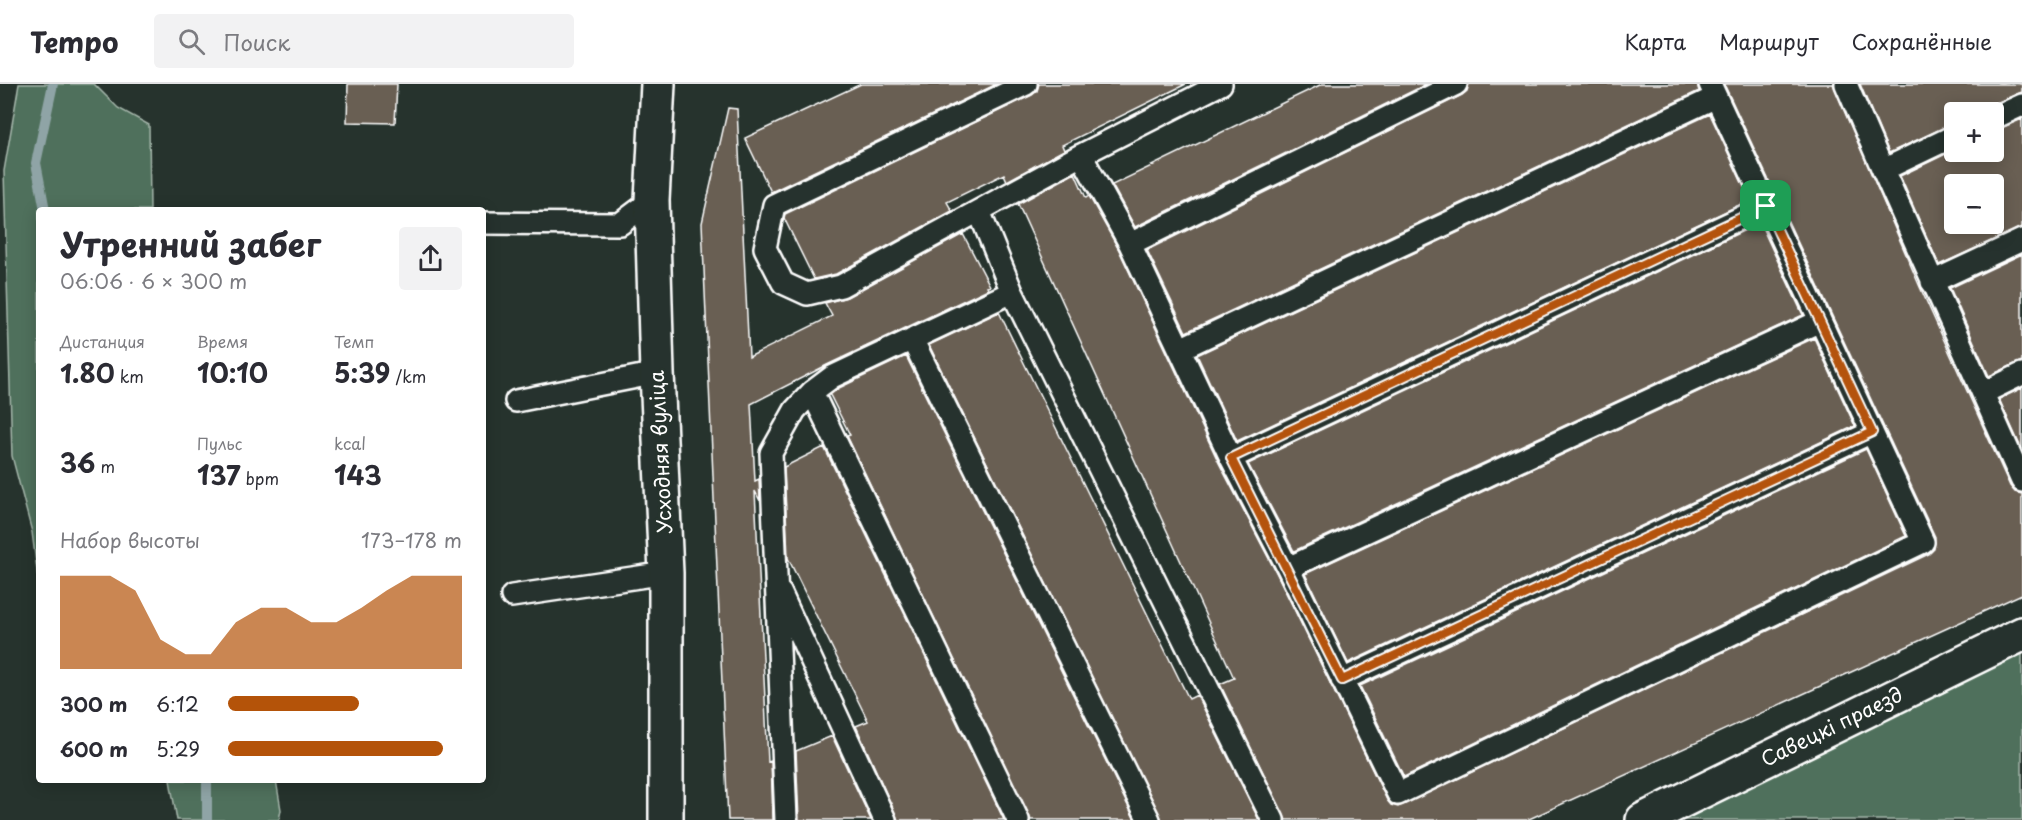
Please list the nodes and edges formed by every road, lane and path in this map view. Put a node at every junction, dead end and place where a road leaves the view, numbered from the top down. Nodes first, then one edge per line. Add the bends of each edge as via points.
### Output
1 (658, 84) edge
2 (1026, 84) edge
3 (1221, 84) edge
4 (1456, 84) edge
5 (1846, 84) edge
6 (1713, 91) edge
7 (2022, 105) edge
8 (2004, 113) edge
9 (1944, 141) edge
10 (1082, 155) junction
11 (1883, 170) junction
12 (652, 200) junction
13 (1766, 206) junction
14 (979, 211) junction
15 (486, 223) edge
16 (2022, 240) edge
17 (1130, 244) junction
18 (1932, 282) junction
19 (1012, 292) junction
20 (1820, 321) junction
21 (912, 339) junction
22 (1180, 349) junction
23 (657, 373) junction
24 (2022, 375) edge
25 (812, 392) junction
26 (1983, 393) junction
27 (516, 401) dead end
28 (1872, 432) junction
29 (1231, 458) junction
30 (2022, 481) edge
31 (1288, 568) junction
32 (666, 573) junction
33 (776, 583) junction
34 (512, 596) dead end
35 (2022, 634) edge
36 (1342, 680) junction
37 (666, 820) edge
38 (786, 820) edge
39 (885, 820) edge
40 (1018, 820) edge
41 (1149, 820) edge
42 (1273, 820) edge
43 (1643, 820) edge

1 - 12 street, Усходняя вуліца
2 - 14 lane via 774,205 765,248 783,283 807,294 841,286
3 - 10 lane
4 - 17 lane
5 - 11 lane
6 - 13 lane
6 - 22 lane
7 - 8 lane
9 - 11 lane
10 - 14 lane
10 - 17 lane
11 - 18 lane
12 - 15 lane via 621,224
12 - 23 street, Усходняя вуліца
13 - 20 lane
13 - 29 lane
14 - 19 lane
16 - 18 lane
17 - 22 lane
18 - 26 lane
19 - 21 lane
19 - 42 lane
20 - 28 lane
20 - 31 lane
21 - 25 lane via 832,376
21 - 41 lane
22 - 29 lane
23 - 27 lane
23 - 32 street, Усходняя вуліца
24 - 26 lane
25 - 33 lane via 795,410 771,453
25 - 40 lane
26 - 30 lane
28 - 36 lane
28 - 36 lane via 1923,542 1398,794
29 - 31 lane
31 - 36 lane
32 - 34 lane
32 - 37 street, Усходняя вуліца
33 - 38 lane
33 - 39 lane
35 - 43 street, Савецкі праезд

